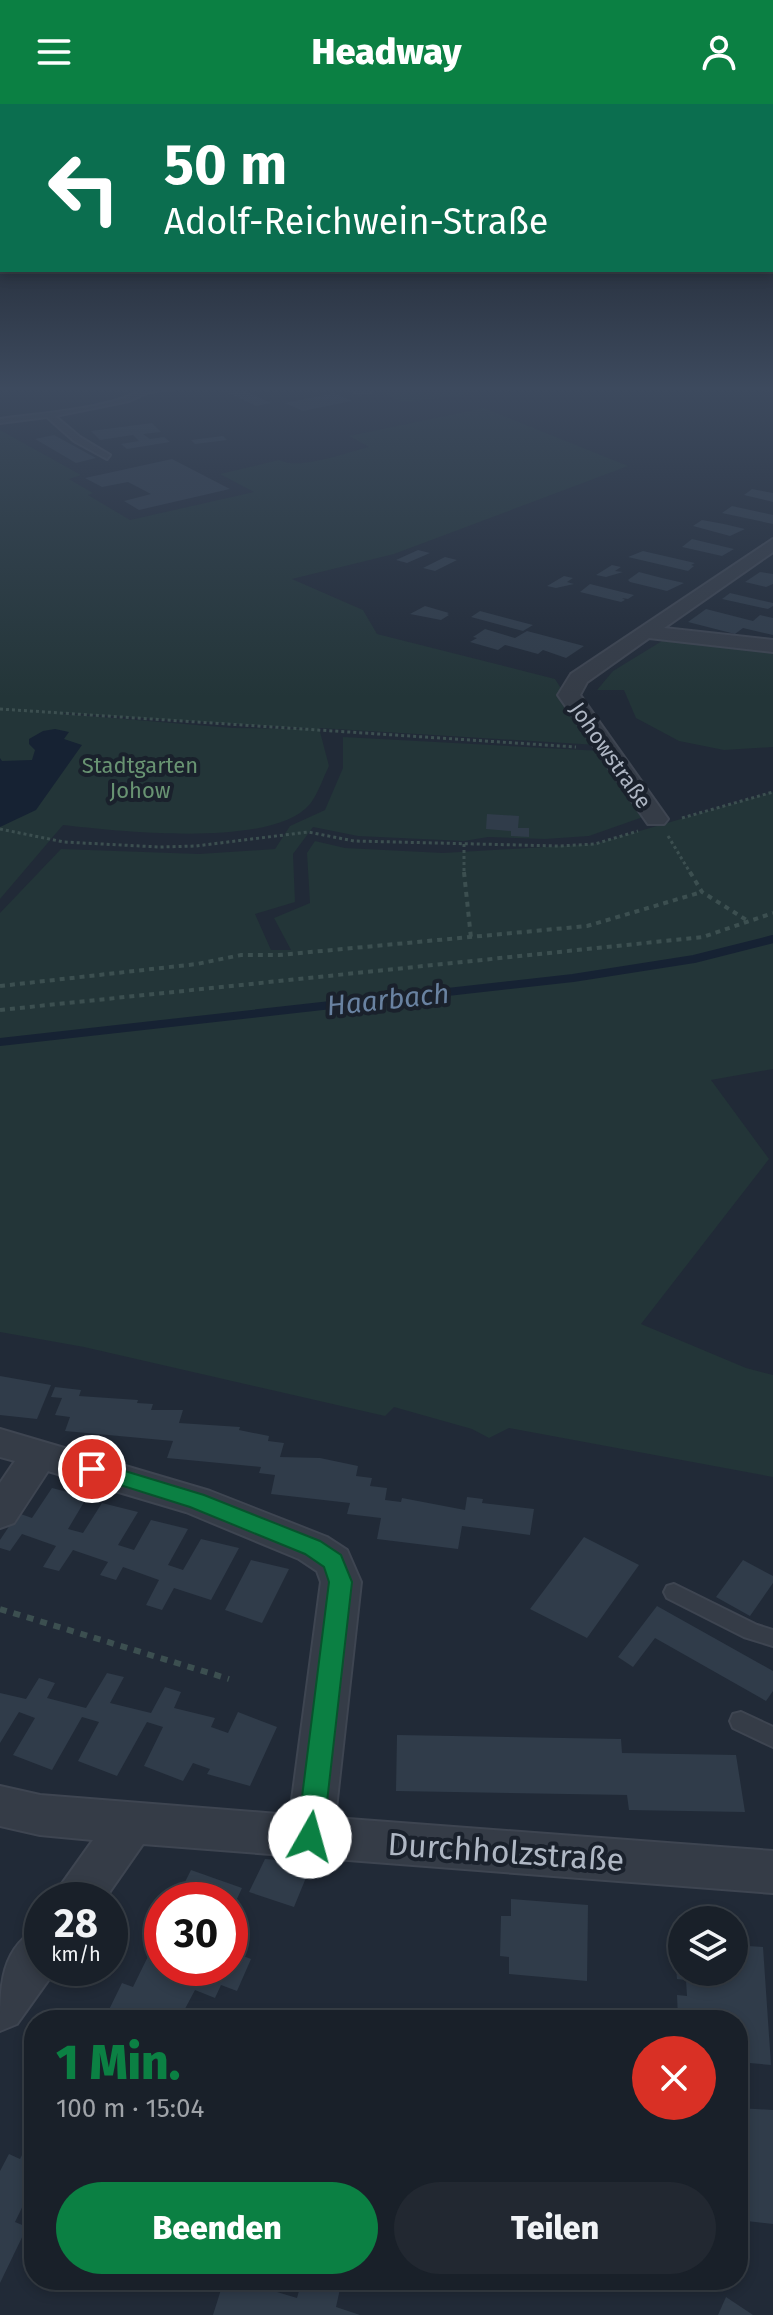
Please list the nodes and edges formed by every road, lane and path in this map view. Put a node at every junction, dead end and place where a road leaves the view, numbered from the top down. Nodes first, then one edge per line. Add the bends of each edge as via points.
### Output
1 (773, 544) edge
2 (645, 632) junction
3 (773, 646) edge
4 (0, 709) edge
5 (604, 749) junction
6 (773, 792) edge
7 (658, 822) junction
8 (0, 829) edge
9 (464, 844) junction
10 (702, 892) junction
11 (773, 913) edge
12 (748, 921) junction
13 (471, 938) junction
14 (0, 986) edge
15 (0, 1010) edge
16 (0, 1443) edge
17 (40, 1453) junction
18 (0, 1513) edge
19 (674, 1592) dead end
20 (0, 1609) edge
21 (773, 1638) edge
22 (229, 1679) dead end
23 (741, 1721) dead end
24 (773, 1738) edge
25 (0, 1806) edge
26 (132, 1823) junction
27 (310, 1837) junction
28 (773, 1872) edge
29 (90, 1882) edge
30 (24, 1974) edge
31 (0, 2007) edge

1 - 2 street, Johowstraße
2 - 3 street
2 - 5 street, Johowstraße via 578,678 569,695
4 - 5 path
5 - 7 street, Johowstraße
6 - 7 path
7 - 9 path via 595,844
7 - 10 path
8 - 9 path via 64,842 159,847 308,832 354,841
9 - 13 path
10 - 12 path
10 - 13 path via 587,926
11 - 12 path
12 - 15 path via 703,937
13 - 14 path via 241,955
16 - 17 street
17 - 18 street
17 - 27 street via 197,1501 333,1561 341,1582
19 - 21 lane
20 - 22 path
23 - 24 lane
25 - 26 street, Durchholzstraße
26 - 27 street, Durchholzstraße
26 - 29 street
27 - 28 street, Durchholzstraße
30 - 31 street

